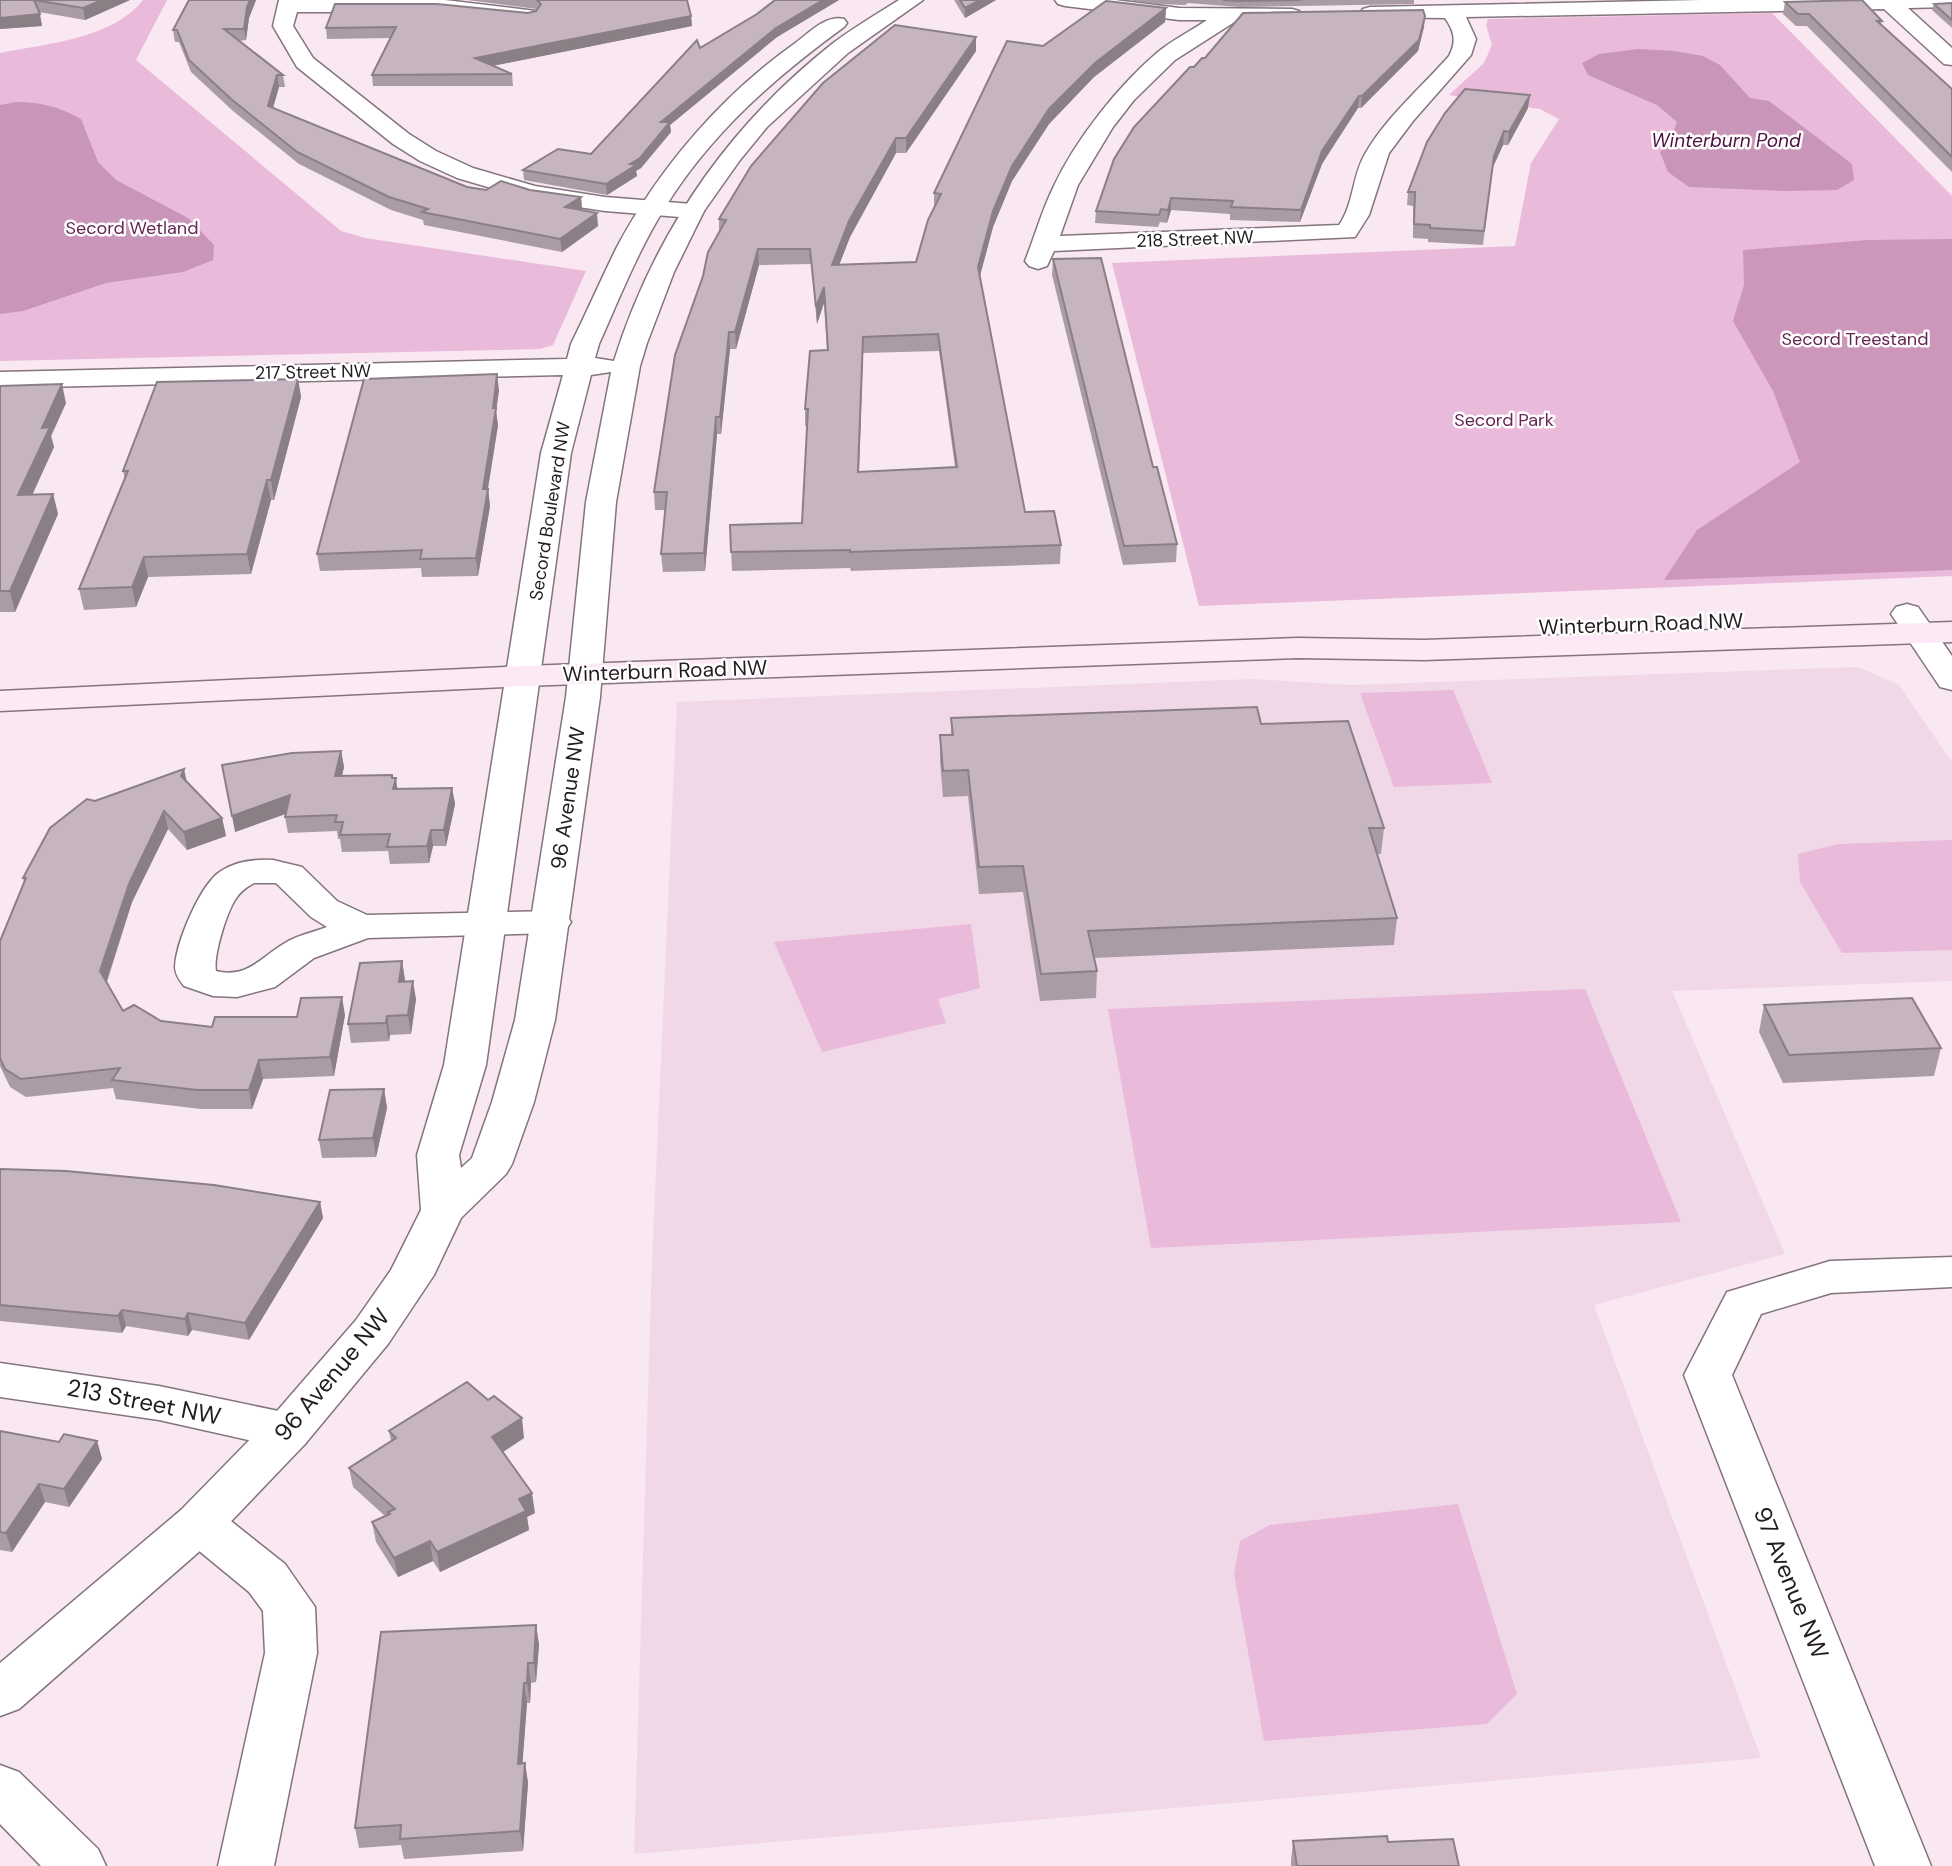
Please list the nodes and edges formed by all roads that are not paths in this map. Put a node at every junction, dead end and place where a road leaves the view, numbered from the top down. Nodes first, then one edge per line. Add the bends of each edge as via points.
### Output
1 (913, 0) edge
2 (1065, 0) edge
3 (1253, 0) edge
4 (1888, 1) edge
5 (1952, 1) edge
6 (288, 3) edge
7 (1451, 11) junction
8 (1355, 13) edge
9 (851, 14) dead end
10 (1314, 14) edge
11 (528, 15) edge
12 (1230, 16) junction
13 (1952, 59) edge
14 (652, 208) junction
15 (692, 211) junction
16 (578, 366) junction
17 (626, 366) junction
18 (0, 380) edge
19 (1952, 612) edge
20 (1913, 623) junction
21 (1952, 632) edge
22 (586, 674) junction
23 (525, 676) junction
24 (1952, 680) edge
25 (0, 701) edge
26 (552, 922) junction
27 (488, 924) junction
28 (363, 927) dead end
29 (443, 1210) junction
30 (1952, 1272) edge
31 (0, 1380) edge
32 (288, 1432) junction
33 (199, 1523) junction
34 (0, 1694) edge
35 (0, 1788) edge
36 (78, 1866) edge
37 (246, 1866) edge
38 (1903, 1866) edge

1 - 15 street via 840,48 767,114
2 - 12 street via 1157,13
3 - 12 street
4 - 5 street
4 - 7 street
4 - 13 street
6 - 11 street via 466,5
6 - 14 street via 283,26 305,62 380,109 401,139 428,156 492,182 568,199
7 - 8 street
7 - 12 street, 218 Street NW via 1462,26 1464,48 1376,155 1355,223 1346,232 1041,253 1066,185 1102,125 1167,55
9 - 14 street, Secord Boulevard NW via 790,55 752,88 696,146
10 - 12 street
14 - 15 street
14 - 16 street, Secord Boulevard NW via 617,274
15 - 17 street via 662,272
16 - 17 street, 217 Street NW
16 - 18 street, 217 Street NW
16 - 23 street, Secord Boulevard NW via 556,453
17 - 22 street via 601,502
19 - 20 main road, Winterburn Road NW
20 - 21 main road, Winterburn Road NW
20 - 22 main road, Winterburn Road NW via 1424,650 1331,647
20 - 24 street
22 - 23 main road, Winterburn Road NW
22 - 26 street, 96 Avenue NW
23 - 25 main road, Winterburn Road NW
23 - 27 street
26 - 27 street
26 - 29 street, 96 Avenue NW via 535,1020 491,1164
27 - 28 street
27 - 29 street via 465,1065 438,1155
29 - 32 street, 96 Avenue NW via 411,1275 372,1332
30 - 38 street, 97 Avenue NW via 1830,1277 1743,1303 1708,1375
31 - 32 street, 213 Street NW via 159,1402
32 - 33 street, 96 Avenue NW
33 - 34 street, 96 Avenue NW
33 - 37 street via 267,1578 289,1606 291,1653
35 - 36 street

